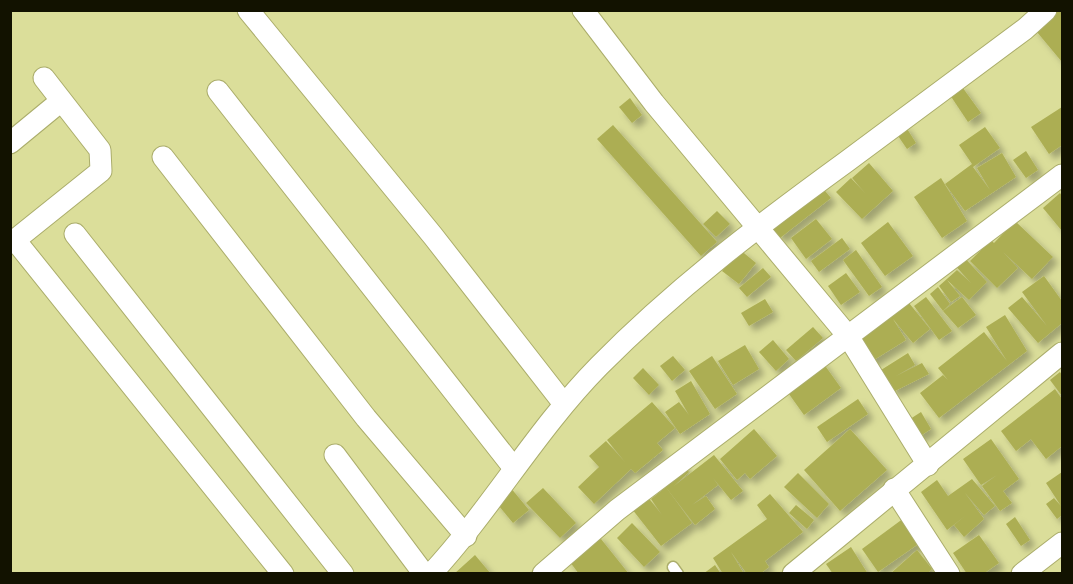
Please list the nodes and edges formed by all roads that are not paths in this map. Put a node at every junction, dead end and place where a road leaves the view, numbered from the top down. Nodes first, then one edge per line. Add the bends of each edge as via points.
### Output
1 (248, 10) edge
2 (583, 10) edge
3 (1046, 10) edge
4 (44, 78) dead end
5 (218, 91) dead end
6 (61, 101) junction
7 (10, 144) edge
8 (163, 157) dead end
9 (1062, 176) edge
10 (758, 225) junction
11 (75, 234) dead end
12 (13, 242) edge
13 (849, 336) junction
14 (1062, 353) edge
15 (564, 404) junction
16 (335, 455) dead end
17 (928, 465) junction
18 (513, 467) junction
19 (894, 489) junction
20 (466, 536) junction
21 (1062, 543) edge
22 (283, 573) edge
23 (343, 573) edge
24 (424, 573) edge
25 (431, 573) edge
26 (543, 573) edge
27 (793, 573) edge
28 (949, 573) edge
29 (1022, 573) edge

1 - 15 street
2 - 10 street via 654,103
3 - 10 street
4 - 6 street
5 - 18 street
6 - 7 street
6 - 12 street via 100,150 100,171
8 - 20 street via 366,418
9 - 13 street
10 - 13 street
10 - 15 street via 641,324
11 - 23 street
12 - 22 street
13 - 17 street
13 - 26 street via 617,510
14 - 17 street
15 - 18 street
16 - 24 street
17 - 19 street
18 - 20 street
19 - 27 street
19 - 28 street
20 - 25 street
21 - 29 street

